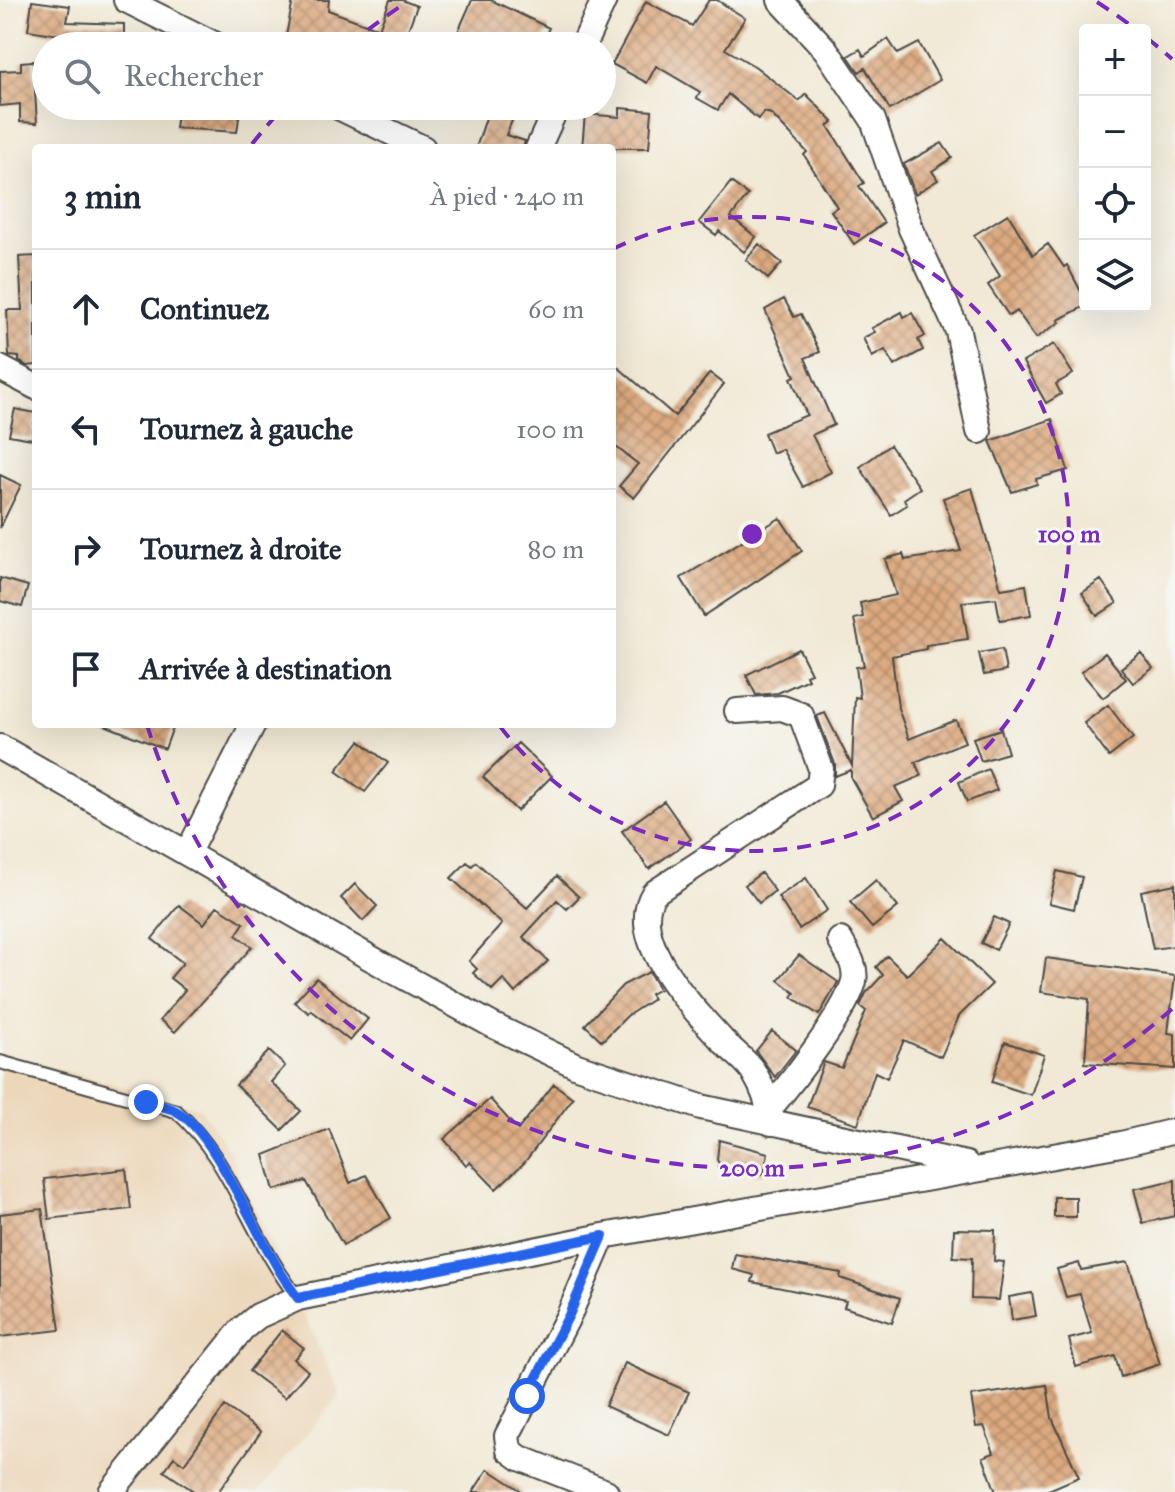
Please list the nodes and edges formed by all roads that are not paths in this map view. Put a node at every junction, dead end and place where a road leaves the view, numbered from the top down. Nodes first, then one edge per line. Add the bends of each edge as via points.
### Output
1 (126, 0) edge
2 (604, 0) edge
3 (780, 0) edge
4 (190, 32) edge
5 (589, 32) edge
6 (365, 120) edge
7 (551, 120) edge
8 (415, 144) edge
9 (540, 144) edge
10 (0, 368) edge
11 (32, 385) edge
12 (979, 431) dead end
13 (737, 711) dead end
14 (251, 728) edge
15 (0, 747) edge
16 (188, 852) junction
17 (840, 940) dead end
18 (0, 1062) edge
19 (771, 1116) junction
20 (1175, 1131) edge
21 (979, 1167) junction
22 (603, 1236) junction
23 (298, 1298) junction
24 (111, 1492) edge
25 (606, 1492) edge

1 - 4 street
2 - 5 street
3 - 12 street via 826,50 873,120 911,229 958,331
6 - 8 street
7 - 9 street
10 - 11 street
13 - 19 street via 782,708 801,715 821,769 819,785 654,893 645,907 645,926 650,944 687,998 753,1071
14 - 16 street
15 - 16 street
16 - 19 street via 492,1025 577,1066 701,1107
17 - 19 street via 854,967 854,981
18 - 23 lane via 176,1111 196,1129 232,1183 273,1263
19 - 21 street
20 - 21 street
21 - 22 street
22 - 23 street
22 - 25 street via 507,1436 509,1450 520,1458
23 - 24 street via 242,1329

